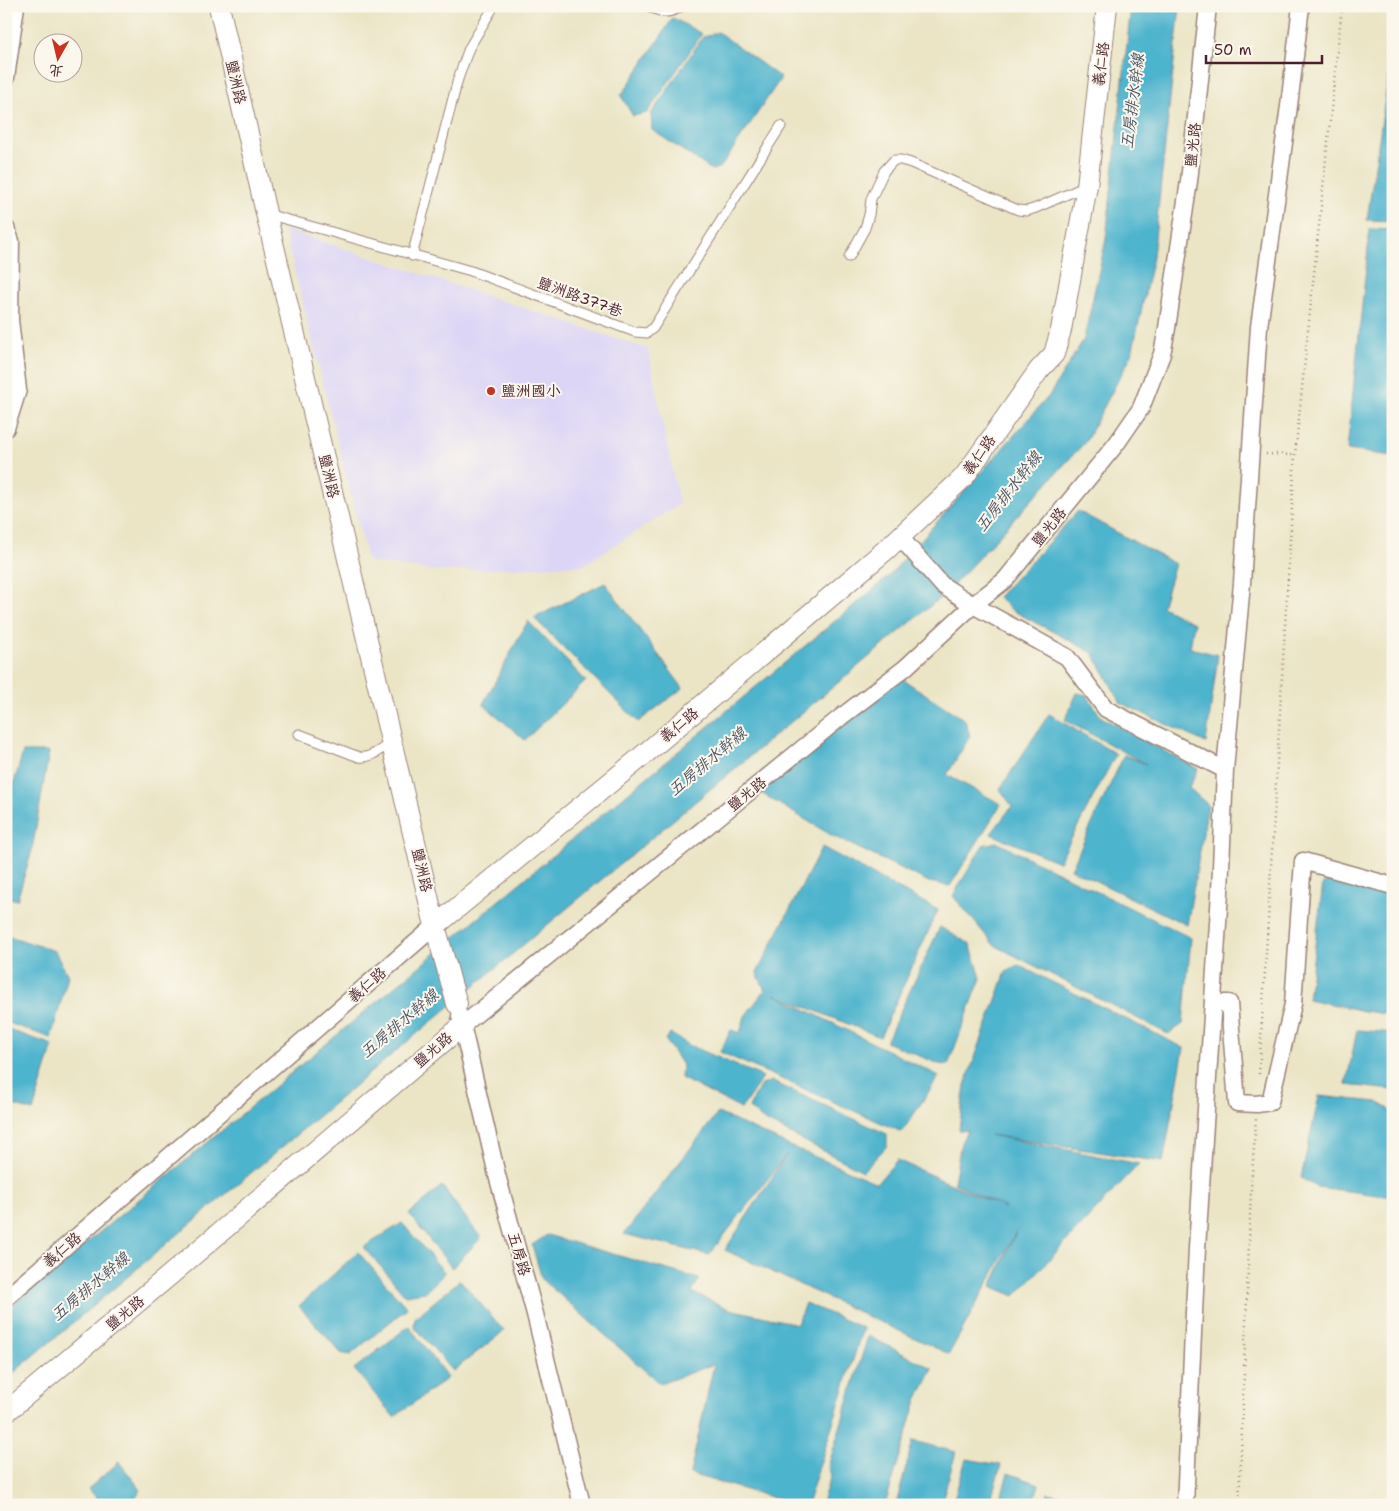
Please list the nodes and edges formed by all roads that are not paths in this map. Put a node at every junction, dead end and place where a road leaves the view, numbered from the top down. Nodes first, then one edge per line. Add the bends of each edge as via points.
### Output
1 (16, 6) edge
2 (219, 6) edge
3 (494, 6) edge
4 (648, 6) edge
5 (682, 6) edge
6 (1107, 6) edge
7 (1208, 6) edge
8 (1301, 6) edge
9 (6, 78) edge
10 (781, 126) dead end
11 (1087, 186) junction
12 (266, 214) junction
13 (6, 228) edge
14 (412, 256) junction
15 (849, 257) dead end
16 (6, 428) edge
17 (905, 542) junction
18 (974, 605) junction
19 (299, 734) dead end
20 (392, 742) junction
21 (1225, 770) junction
22 (1393, 886) edge
23 (438, 936) junction
24 (1214, 1003) junction
25 (457, 1004) joint
26 (462, 1025) junction
27 (6, 1298) edge
28 (6, 1412) edge
29 (582, 1505) edge
30 (1185, 1505) edge

1 - 9 street
2 - 12 street, 鹽洲路
3 - 14 lane via 470,48 458,79
4 - 5 lane via 660,12 672,12
6 - 11 street, 義仁路
7 - 18 street, 鹽光路 via 1189,182 1167,328 1162,354 1141,408 1117,443 1005,580
8 - 21 street via 1259,327 1242,583
10 - 14 lane, 鹽洲路377巷 via 647,333 635,332 471,272
11 - 15 lane via 1036,208 1018,210 911,163 894,160 884,171 871,199 864,228
11 - 17 street, 義仁路 via 1054,354 1039,370 964,477
12 - 14 lane, 鹽洲路377巷
12 - 20 street, 鹽洲路
13 - 16 street via 11,241 10,320 18,390
17 - 18 street via 942,585
17 - 23 street, 義仁路 via 634,763
18 - 21 street via 1067,657 1106,709
18 - 26 street, 鹽光路 via 905,668
19 - 20 lane via 365,758
20 - 23 street, 鹽洲路
21 - 24 street
22 - 24 street via 1303,861 1293,1004 1270,1102 1237,1102 1229,1003
23 - 25 street, 鹽洲路
23 - 27 street, 義仁路
24 - 30 street via 1197,1248
25 - 26 street, 五房路
26 - 28 street, 鹽光路
26 - 29 street, 五房路 via 496,1175 535,1314

